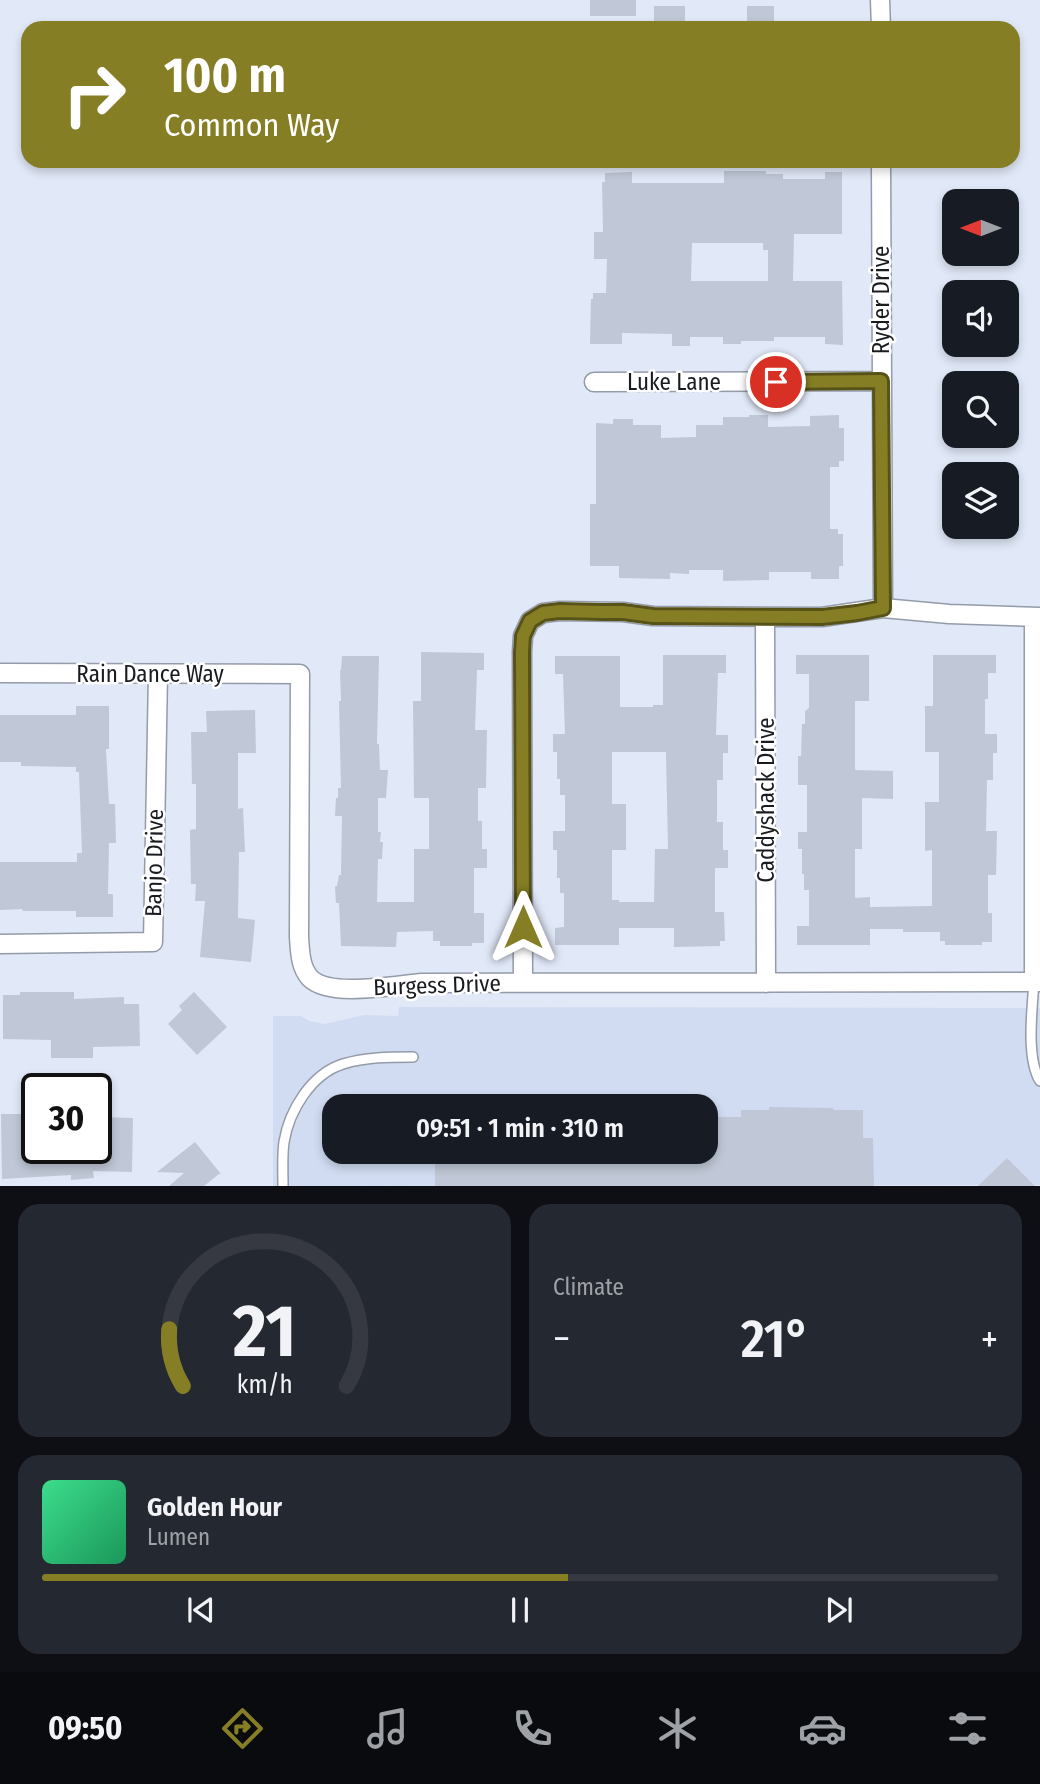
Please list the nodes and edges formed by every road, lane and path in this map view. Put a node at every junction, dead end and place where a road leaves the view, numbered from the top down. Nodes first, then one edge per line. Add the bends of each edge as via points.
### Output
1 (880, 0) edge
2 (881, 21) edge
3 (881, 168) edge
4 (881, 381) junction
5 (594, 382) dead end
6 (883, 608) junction
7 (765, 617) junction
8 (1037, 617) edge
9 (0, 673) edge
10 (158, 674) junction
11 (300, 674) joint
12 (0, 944) edge
13 (523, 982) junction
14 (1037, 982) edge
15 (766, 983) junction
16 (413, 1057) dead end
17 (1040, 1081) edge
18 (283, 1185) edge

1 - 2 street
3 - 4 street, Ryder Drive
4 - 5 street, Luke Lane
4 - 6 street, Ryder Drive
6 - 7 street via 822,617
6 - 8 street
7 - 13 street via 560,611 530,621 522,652
7 - 15 street, Caddyshack Drive
8 - 14 street
9 - 10 street, Rain Dance Way
10 - 11 street, Rain Dance Way
10 - 12 street, Banjo Drive via 153,942
11 - 13 street, Burgess Drive via 299,937 300,960 311,978 326,988 341,989
13 - 15 street, Burgess Drive
14 - 15 street, Burgess Drive
14 - 17 lane via 1032,1053
16 - 18 lane via 358,1060 321,1076 292,1115 284,1141

